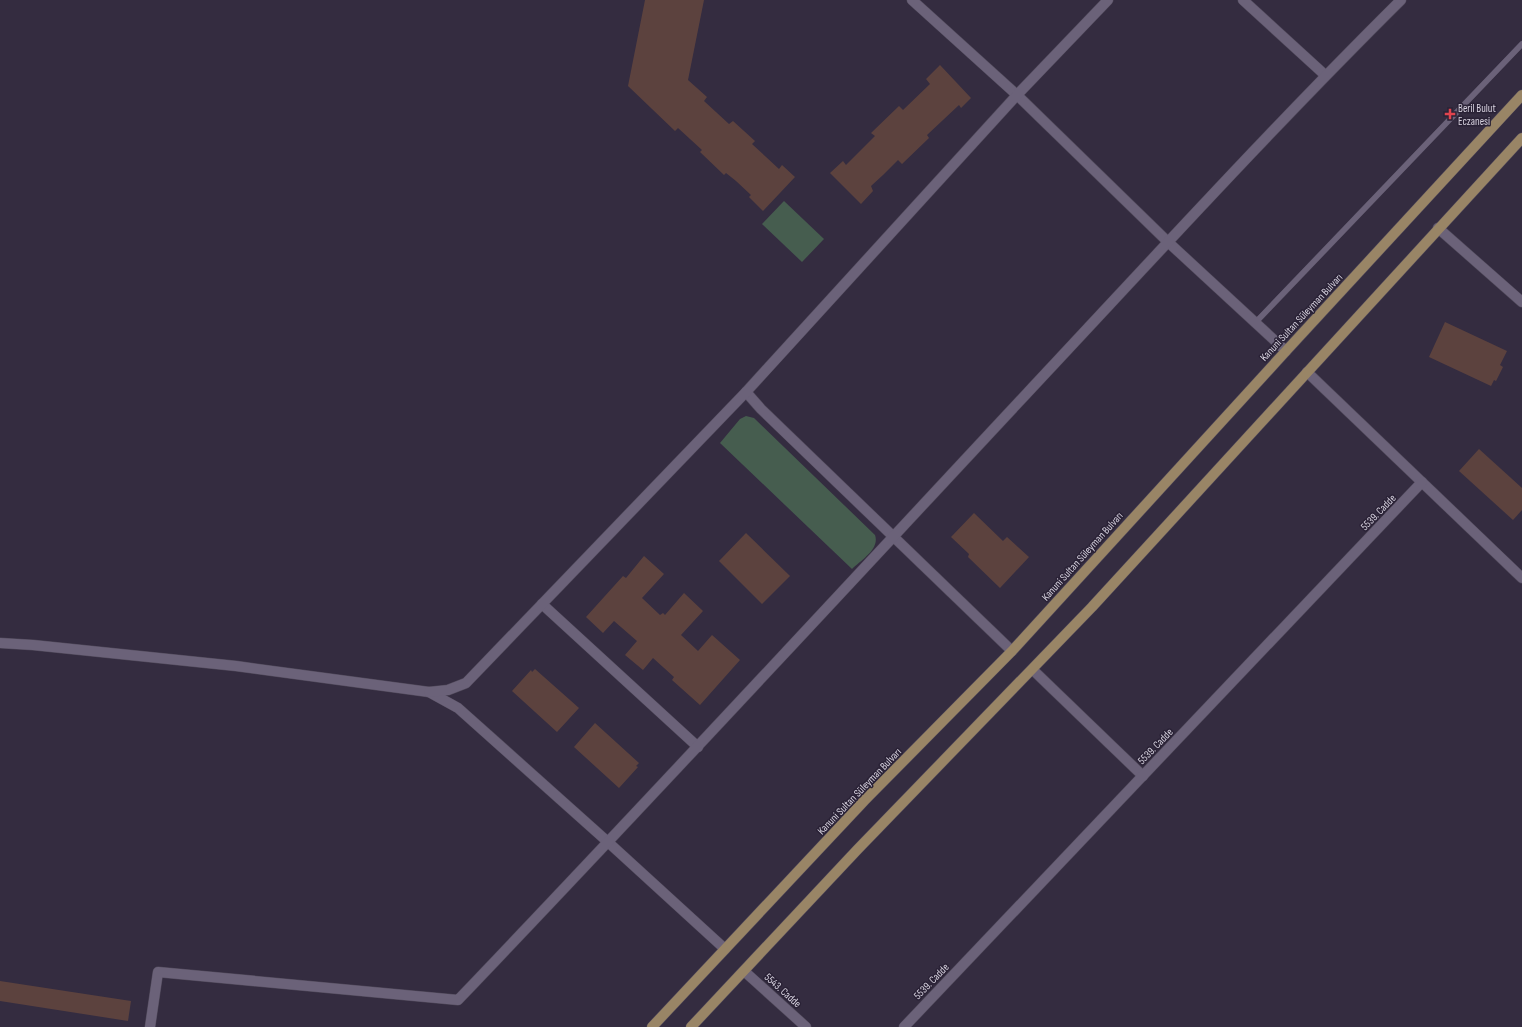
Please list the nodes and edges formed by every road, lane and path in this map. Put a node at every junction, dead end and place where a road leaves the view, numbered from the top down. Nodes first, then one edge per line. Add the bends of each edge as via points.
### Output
1 (912, 0) edge
2 (1108, 0) edge
3 (1243, 0) edge
4 (1401, 0) edge
5 (1522, 44) edge
6 (1325, 75) junction
7 (1016, 95) junction
8 (1522, 95) edge
9 (1522, 138) edge
10 (1438, 228) junction
11 (1168, 242) junction
12 (1522, 302) edge
13 (1255, 323) junction
14 (1286, 351) junction
15 (1307, 372) junction
16 (746, 392) junction
17 (1422, 482) junction
18 (893, 536) junction
19 (1522, 578) edge
20 (542, 604) junction
21 (0, 643) edge
22 (1012, 651) junction
23 (1033, 670) junction
24 (429, 692) junction
25 (698, 747) junction
26 (1144, 776) junction
27 (609, 842) junction
28 (725, 949) junction
29 (744, 971) junction
30 (150, 1027) edge
31 (652, 1027) edge
32 (691, 1027) edge
33 (806, 1027) edge
34 (904, 1027) edge

1 - 7 street
2 - 7 street
3 - 6 street
4 - 6 street
5 - 13 lane
6 - 11 street
7 - 11 street
7 - 16 street
8 - 14 main road, Kanuni Sultan Süleyman Bulvarı
9 - 10 main road
10 - 12 street
10 - 15 main road
11 - 13 street
11 - 18 street
13 - 14 street
14 - 22 main road, Kanuni Sultan Süleyman Bulvarı
15 - 17 street
15 - 23 main road
16 - 18 street
16 - 20 street
17 - 19 street
17 - 26 street, 5539. Cadde
18 - 22 street
18 - 25 street
20 - 24 street via 466,683 448,690
20 - 25 street
21 - 24 street via 33,644 236,666
22 - 28 main road, Kanuni Sultan Süleyman Bulvarı via 864,801
23 - 26 street
23 - 29 main road via 930,774
24 - 27 street via 458,708
25 - 27 street
26 - 34 street, 5539. Cadde
27 - 28 street
27 - 30 street via 458,1000 158,972
28 - 31 main road, Kanuni Sultan Süleyman Bulvarı
29 - 32 main road
29 - 33 street, 5543. Cadde

